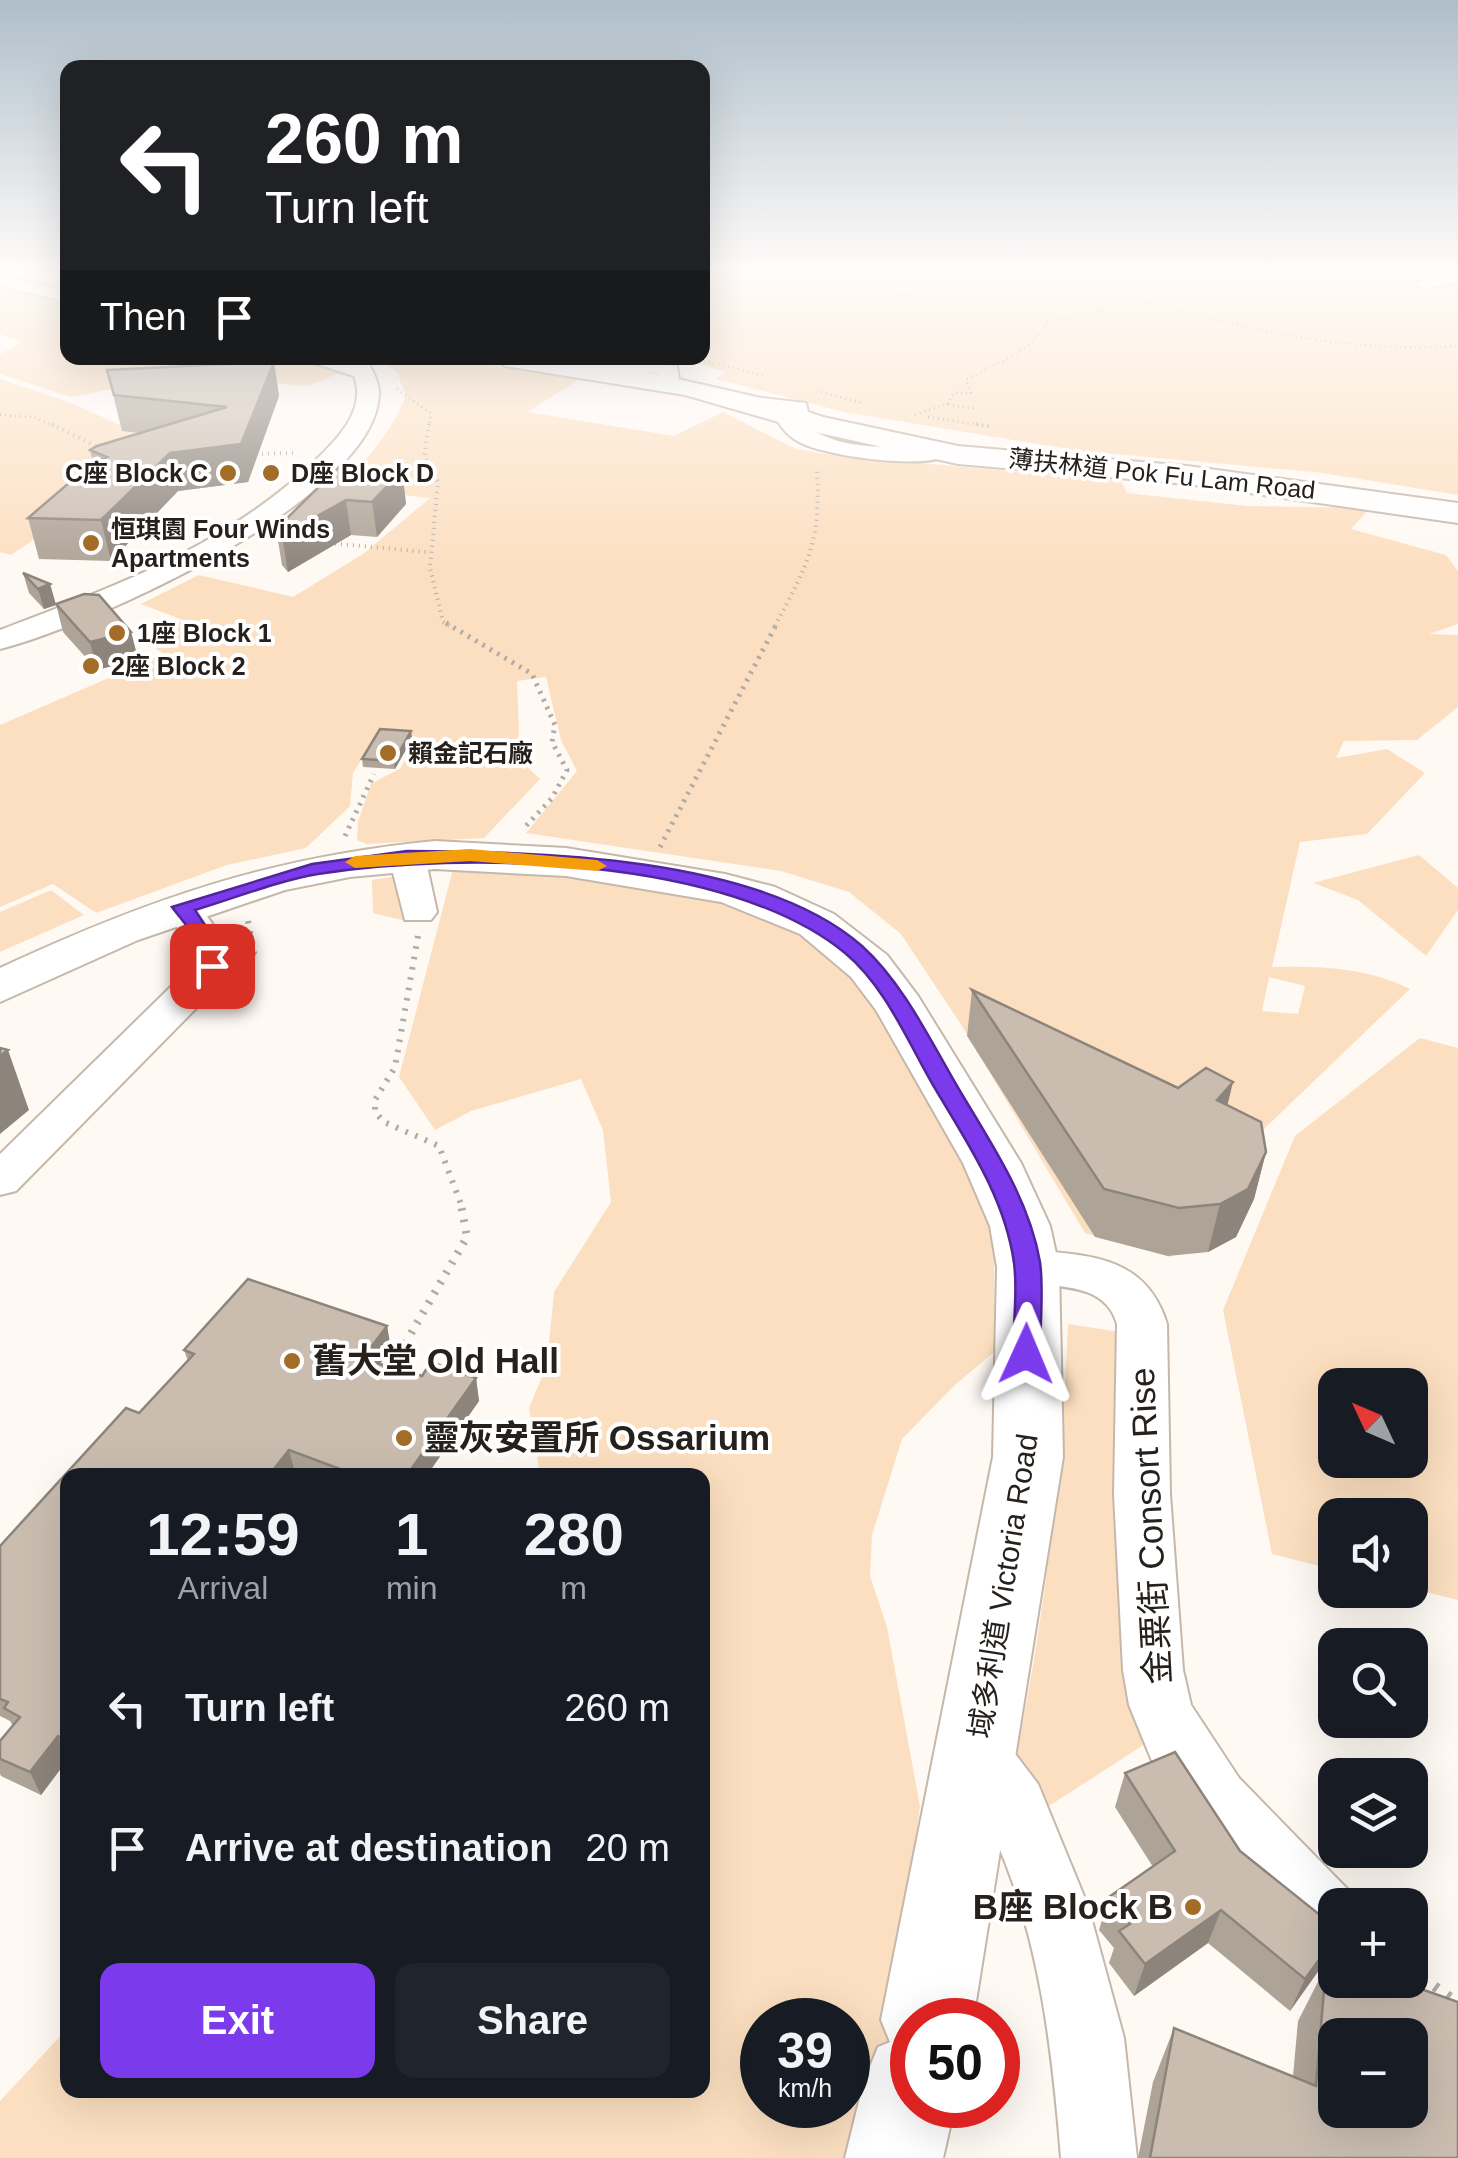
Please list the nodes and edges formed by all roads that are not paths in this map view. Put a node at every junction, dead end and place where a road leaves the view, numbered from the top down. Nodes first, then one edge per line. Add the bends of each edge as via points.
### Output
1 (361, 371) edge
2 (594, 371) edge
3 (611, 371) edge
4 (677, 383) junction
5 (774, 411) junction
6 (913, 429) junction
7 (996, 442) junction
8 (941, 452) junction
9 (1334, 492) junction
10 (1458, 504) edge
11 (1458, 514) edge
12 (0, 640) edge
13 (407, 857) junction
14 (182, 907) junction
15 (419, 917) road end
16 (0, 988) edge
17 (0, 1180) edge
18 (1028, 1266) junction
19 (976, 1766) junction
20 (1318, 1907) edge
21 (931, 1998) edge
22 (901, 2128) edge
23 (894, 2158) edge
24 (1100, 2158) edge

1 - 12 street via 366,408 351,436 316,476 239,536 191,565
2 - 4 main road, 薄扶林道 Pok Fu Lam Road
3 - 4 main road, 薄扶林道 Pok Fu Lam Road
4 - 5 main road, 薄扶林道 Pok Fu Lam Road
5 - 6 main road, 薄扶林道 Pok Fu Lam Road via 838,426
5 - 8 street via 810,440 846,450
6 - 7 main road, 薄扶林道 Pok Fu Lam Road
6 - 8 main road, 薄扶林道 Pok Fu Lam Road
7 - 8 main road, 薄扶林道 Pok Fu Lam Road
7 - 9 main road, 薄扶林道 Pok Fu Lam Road
9 - 10 main road, 薄扶林道 Pok Fu Lam Road
9 - 11 main road, 薄扶林道 Pok Fu Lam Road
13 - 14 main road, 域多利道 Victoria Road via 274,878
13 - 15 street
13 - 18 main road, 域多利道 Victoria Road via 510,856 677,877 758,897 838,937 886,986 992,1163 1020,1226
14 - 16 main road, 域多利道 Victoria Road
14 - 17 street via 213,952 212,966
18 - 19 main road, 域多利道 Victoria Road via 1028,1458
18 - 20 street, 金粟街 Consort Rise via 1108,1279 1137,1306 1146,1562 1160,1705 1174,1740 1216,1800
19 - 21 main road, 域多利道 Victoria Road
19 - 24 street via 1015,1806 1054,1906 1088,2038
22 - 23 main road

